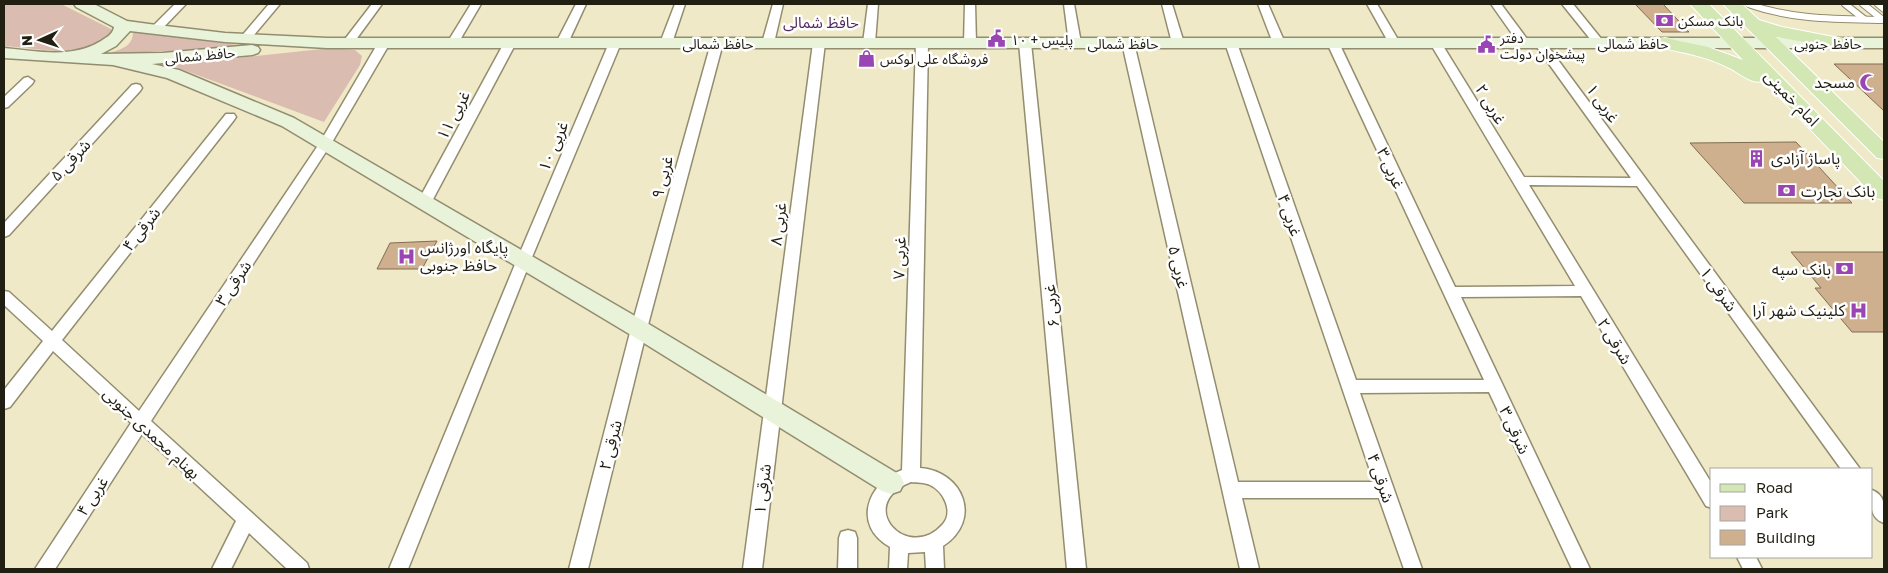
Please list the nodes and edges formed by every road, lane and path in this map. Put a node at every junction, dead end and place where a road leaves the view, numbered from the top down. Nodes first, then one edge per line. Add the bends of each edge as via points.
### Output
1 (82, 4) edge
2 (182, 4) edge
3 (275, 4) edge
4 (377, 4) edge
5 (476, 4) edge
6 (581, 4) edge
7 (680, 4) edge
8 (778, 4) edge
9 (873, 4) edge
10 (970, 4) edge
11 (1069, 4) edge
12 (1167, 4) edge
13 (1263, 4) edge
14 (1372, 4) edge
15 (1496, 4) edge
16 (1567, 4) edge
17 (1732, 4) edge
18 (1748, 4) edge
19 (1845, 4) edge
20 (1863, 4) edge
21 (1878, 4) edge
22 (1706, 5) edge
23 (1884, 9) edge
24 (1864, 20) junction
25 (1883, 20) edge
26 (1752, 23) junction
27 (123, 24) junction
28 (155, 30) junction
29 (244, 40) junction
30 (327, 43) junction
31 (348, 43) junction
32 (384, 43) junction
33 (452, 43) junction
34 (510, 43) junction
35 (562, 43) junction
36 (615, 43) junction
37 (666, 43) junction
38 (717, 43) junction
39 (768, 43) junction
40 (819, 43) junction
41 (869, 43) junction
42 (922, 43) junction
43 (970, 43) junction
44 (1025, 43) junction
45 (1075, 43) junction
46 (1128, 43) junction
47 (1178, 43) junction
48 (1231, 43) junction
49 (1279, 43) junction
50 (1333, 43) junction
51 (1394, 43) junction
52 (1664, 43) junction
53 (1738, 43) junction
54 (1838, 43) junction
55 (1884, 43) edge
56 (1436, 44) junction
57 (1532, 44) junction
58 (1599, 44) junction
59 (1772, 44) junction
60 (4, 53) edge
61 (73, 57) junction
62 (114, 60) junction
63 (1806, 76) junction
64 (28, 81) dead end
65 (136, 88) dead end
66 (4, 104) edge
67 (230, 117) dead end
68 (1810, 118) junction
69 (325, 144) junction
70 (1884, 154) edge
71 (1519, 181) junction
72 (1641, 182) junction
73 (1884, 193) edge
74 (424, 203) junction
75 (4, 232) edge
76 (523, 262) junction
77 (1585, 291) junction
78 (1450, 292) junction
79 (4, 296) edge
80 (640, 325) junction
81 (53, 340) junction
82 (1494, 386) junction
83 (1350, 387) junction
84 (4, 402) edge
85 (772, 409) junction
86 (141, 422) junction
87 (1849, 468) edge
88 (911, 475) junction
89 (891, 483) junction
90 (1231, 490) junction
91 (1386, 490) junction
92 (1710, 497) edge
93 (1873, 500) edge
94 (1884, 516) edge
95 (246, 520) junction
96 (848, 538) dead end
97 (934, 542) junction
98 (899, 543) junction
99 (1747, 558) edge
100 (44, 569) edge
101 (221, 569) edge
102 (300, 569) edge
103 (398, 569) edge
104 (578, 569) edge
105 (752, 569) edge
106 (847, 569) edge
107 (898, 569) edge
108 (935, 569) edge
109 (1077, 569) edge
110 (1249, 569) edge
111 (1413, 569) edge
112 (1581, 569) edge
113 (1753, 569) edge

1 - 27 main road, حافظ شمالی
2 - 28 street
3 - 29 street
4 - 31 street
5 - 33 street
6 - 35 street
7 - 37 street
8 - 39 street
9 - 41 street
10 - 43 street
11 - 45 street
12 - 47 street
13 - 49 street
14 - 51 street
15 - 57 street
16 - 58 street
17 - 22 main road via 1732,12
17 - 26 main road, امام خمینی
18 - 24 lane via 1804,19
19 - 24 lane
20 - 25 lane
21 - 23 lane
22 - 52 main road via 1704,24 1696,35
22 - 53 main road, امام خمینی
24 - 25 lane
26 - 54 main road via 1778,32
26 - 59 main road, امام خمینی
27 - 28 main road, حافظ شمالی
27 - 61 main road via 123,30 112,42
28 - 29 main road, حافظ شمالی
29 - 30 main road, حافظ شمالی
30 - 31 main road, حافظ شمالی
30 - 62 main road, حافظ شمالی
31 - 32 main road, حافظ شمالی
32 - 33 main road, حافظ شمالی
32 - 69 street, ۳ شرقی
33 - 34 main road, حافظ شمالی
34 - 35 main road, حافظ شمالی
34 - 74 street, ۱۱ غربی
35 - 36 main road, حافظ شمالی
36 - 37 main road, حافظ شمالی
36 - 76 street, ۱۰ غربی
37 - 38 main road, حافظ شمالی
38 - 39 main road, حافظ شمالی
38 - 80 street, ۹ غربی
39 - 40 main road, حافظ شمالی
40 - 41 main road, حافظ شمالی
40 - 85 street, ۸ غربی
41 - 42 main road, حافظ شمالی
42 - 43 main road, حافظ شمالی
42 - 88 street, ۷ غربی
43 - 44 main road, حافظ شمالی
44 - 45 main road, حافظ شمالی
44 - 109 street, ۶ غربی
45 - 46 main road, حافظ شمالی
46 - 47 main road, حافظ شمالی
46 - 90 street, ۵ غربی
47 - 48 main road, حافظ شمالی
48 - 49 main road, حافظ شمالی
48 - 83 street, ۴ غربی
49 - 50 main road, حافظ شمالی
50 - 51 main road, حافظ شمالی
50 - 78 street, ۳ غربی
51 - 56 main road, حافظ شمالی
52 - 53 main road, حافظ شمالی
52 - 58 main road, حافظ شمالی
52 - 68 main road via 1729,58
53 - 59 main road, حافظ جنوبی
53 - 68 main road, امام خمینی
54 - 55 main road, حافظ جنوبی
54 - 59 main road, حافظ جنوبی
54 - 63 main road via 1812,52
56 - 57 main road, حافظ شمالی
56 - 71 street, ۲ غربی
57 - 58 main road, حافظ شمالی
57 - 72 street, ۱ غربی
59 - 63 main road, امام خمینی
60 - 61 main road, حافظ شمالی
61 - 62 main road, حافظ شمالی
62 - 69 main road via 172,74 209,88 288,122
63 - 70 main road, امام خمینی
64 - 66 street
65 - 75 street, ۵ شرقی
67 - 81 street, ۴ شرقی
68 - 73 main road, امام خمینی
69 - 74 main road
69 - 86 street, ۳ شرقی
71 - 72 street
71 - 77 street, ۲ شرقی
72 - 87 street, ۱ شرقی
74 - 76 main road
76 - 80 main road
76 - 103 street
77 - 78 street
77 - 92 street, ۲ شرقی
78 - 82 street, ۳ شرقی
79 - 81 street, بهنام محمدی جنوبی
80 - 85 main road
80 - 104 street, ۲ شرقی
81 - 84 street
81 - 86 street, بهنام محمدی جنوبی
82 - 83 street
82 - 112 street, ۳ شرقی
83 - 91 street, ۴ شرقی
85 - 89 main road
85 - 105 street, ۱ شرقی
86 - 95 street, بهنام محمدی جنوبی
86 - 100 street, ۴ غربی
88 - 89 street
88 - 97 street via 933,477 950,489 957,508 952,528
89 - 98 street via 878,497 876,514 883,531
90 - 91 street
90 - 110 street
91 - 111 street, ۴ شرقی
93 - 94 street
95 - 101 street
95 - 102 street, بهنام محمدی جنوبی
96 - 106 street
97 - 98 street via 917,546
97 - 108 street
98 - 107 street
99 - 113 street

